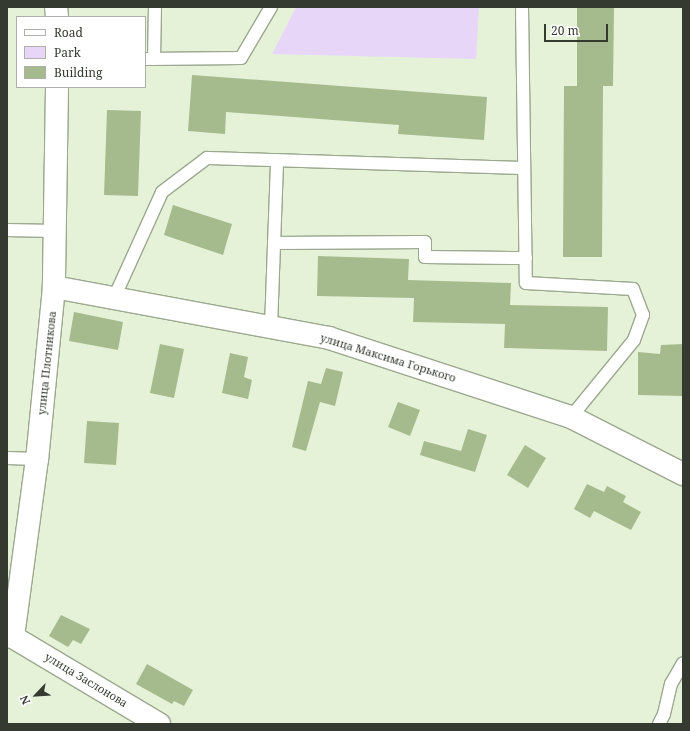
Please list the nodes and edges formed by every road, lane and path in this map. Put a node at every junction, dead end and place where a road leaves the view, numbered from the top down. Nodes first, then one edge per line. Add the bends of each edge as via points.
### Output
1 (155, 7) edge
2 (271, 7) edge
3 (522, 7) edge
4 (149, 59) edge
5 (57, 88) edge
6 (277, 160) junction
7 (524, 168) junction
8 (7, 230) edge
9 (54, 231) junction
10 (274, 243) junction
11 (526, 258) junction
12 (54, 287) junction
13 (114, 298) junction
14 (271, 327) junction
15 (571, 417) junction
16 (7, 458) edge
17 (37, 459) junction
18 (683, 474) edge
19 (13, 637) joint
20 (683, 664) edge
21 (159, 724) edge
22 (659, 724) edge

1 - 4 lane
2 - 4 lane via 241,58
3 - 7 lane
5 - 9 street, улица Плотникова
6 - 7 lane
6 - 10 lane
6 - 13 lane via 207,158 162,192
7 - 11 lane
8 - 9 lane
9 - 12 street, улица Плотникова
10 - 11 lane via 425,242 425,257
10 - 14 lane
11 - 15 lane via 526,283 633,289 643,315 634,340
12 - 13 street, улица Максима Горького
12 - 17 street, улица Плотникова
13 - 14 street, улица Максима Горького
14 - 15 street, улица Максима Горького via 329,338
15 - 18 street, улица Максима Горького
16 - 17 lane
17 - 19 street, улица Плотникова
19 - 21 street, улица Заслонова
20 - 22 lane via 671,684

